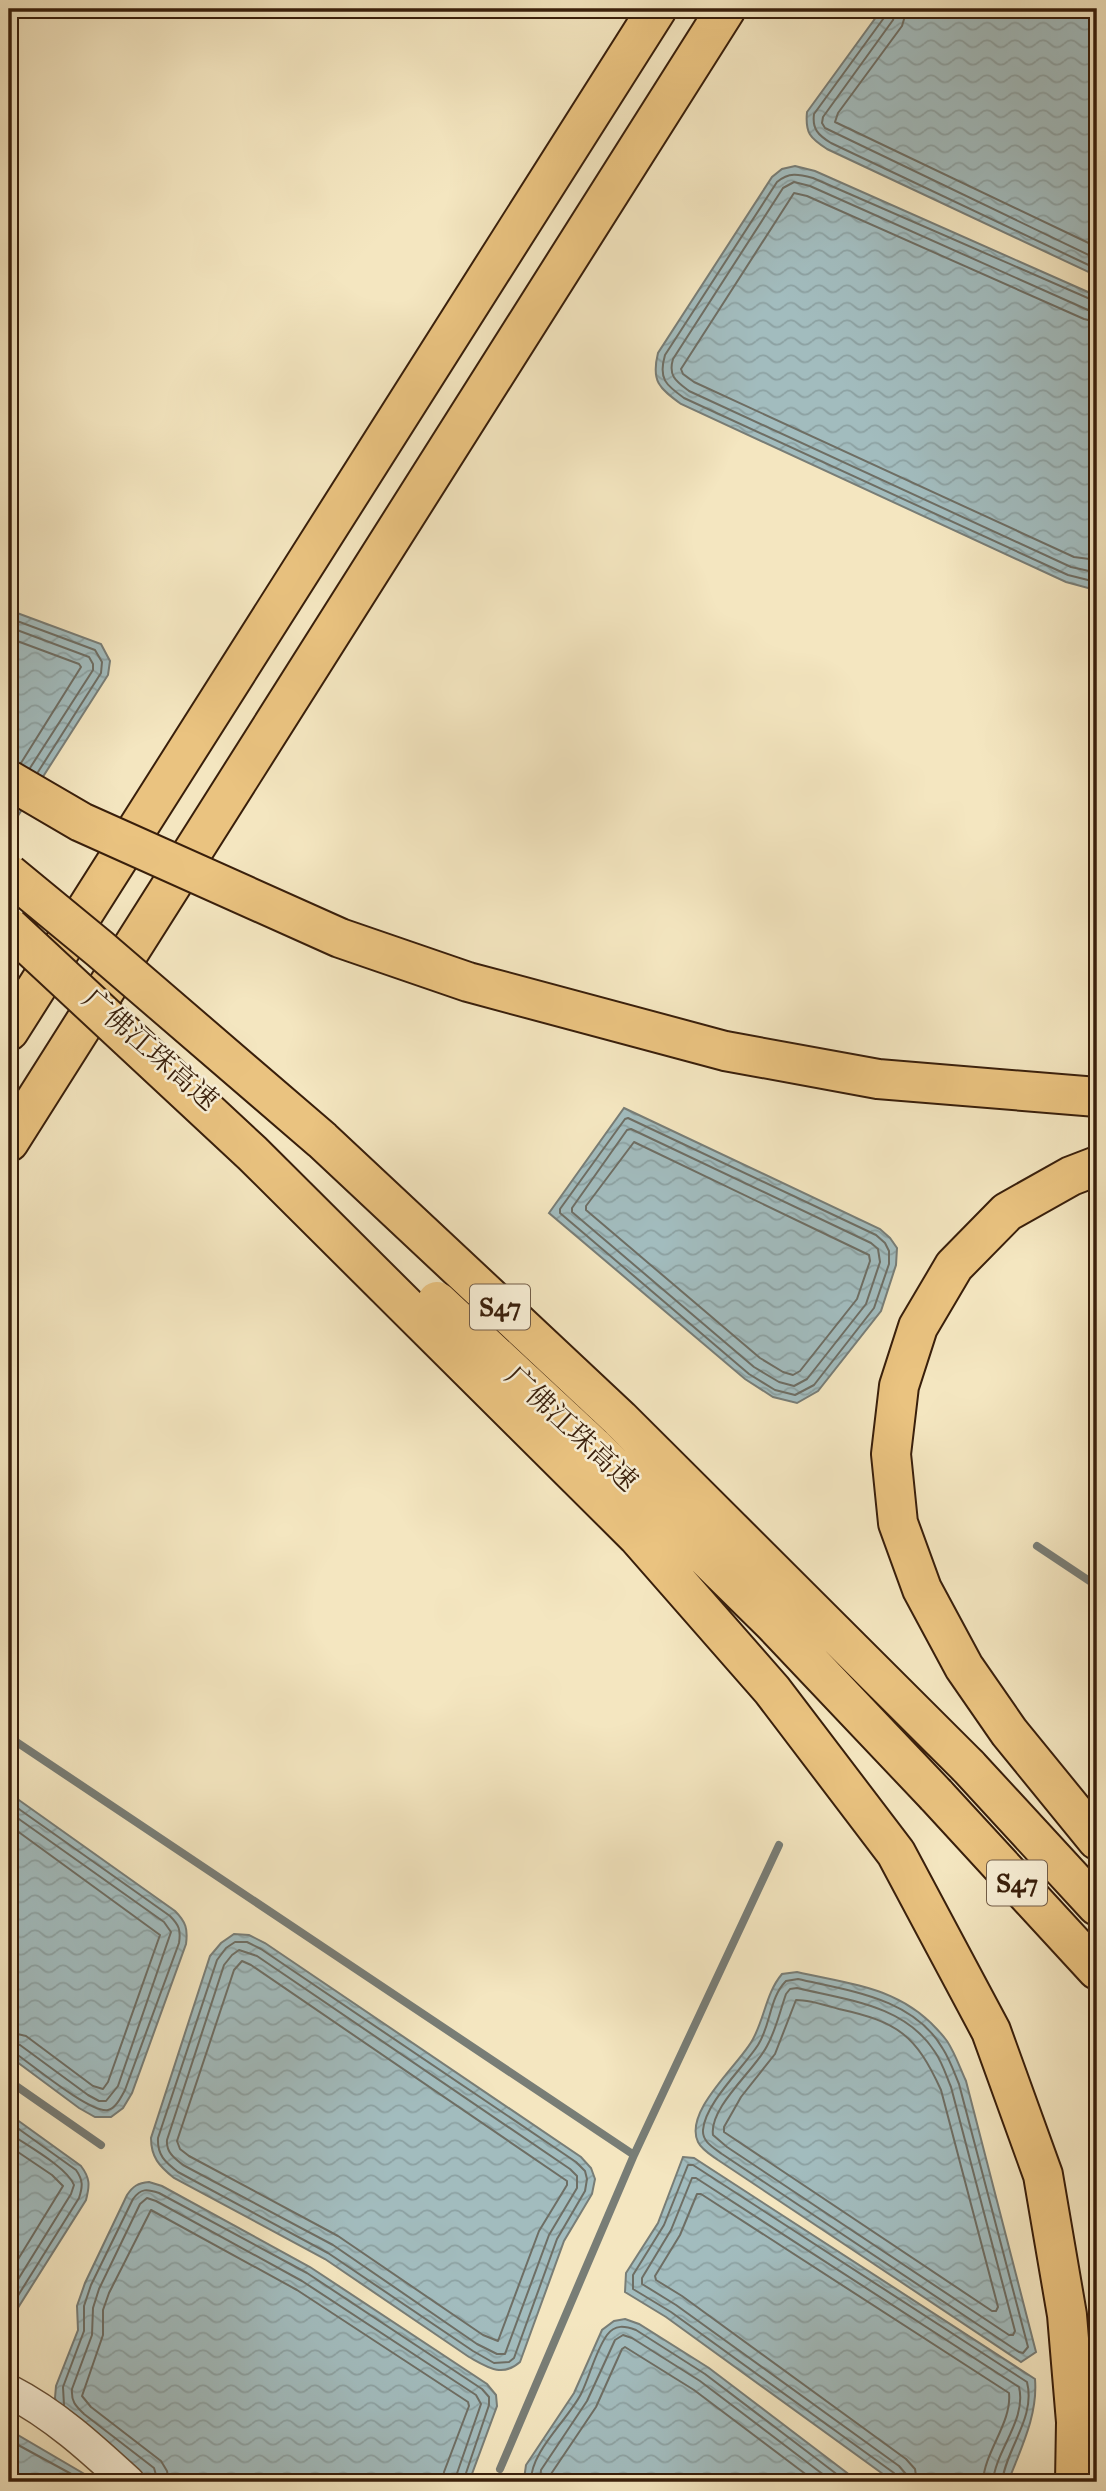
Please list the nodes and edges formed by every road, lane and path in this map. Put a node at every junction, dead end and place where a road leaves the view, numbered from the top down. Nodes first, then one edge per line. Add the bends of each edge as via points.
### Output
1 (657, 9) edge
2 (726, 9) edge
3 (9, 780) edge
4 (9, 874) edge
5 (9, 927) edge
6 (9, 1031) edge
7 (1097, 1097) edge
8 (13, 1127) edge
9 (1097, 1166) edge
10 (1097, 1840) edge
11 (1097, 1906) edge
12 (1097, 1970) edge
13 (9, 2391) edge
14 (128, 2482) edge
15 (1075, 2482) edge

1 - 6 main road
2 - 8 main road
3 - 7 main road, bridge via 82,822 340,938 468,982 725,1051 878,1079
4 - 11 main road, 广佛江珠高速 / S47, bridge via 322,1140 620,1419 968,1766
5 - 12 main road, 广佛江珠高速 / S47, bridge via 321,1194 595,1448 773,1623
5 - 15 main road, bridge via 252,1153 637,1536 772,1690 896,1853 991,2031 1043,2175 1067,2315 1076,2422
9 - 10 main road via 1007,1212 954,1266 918,1327 899,1386 891,1454 898,1523 922,1589 964,1667 1009,1732
13 - 14 lane via 82,2440

